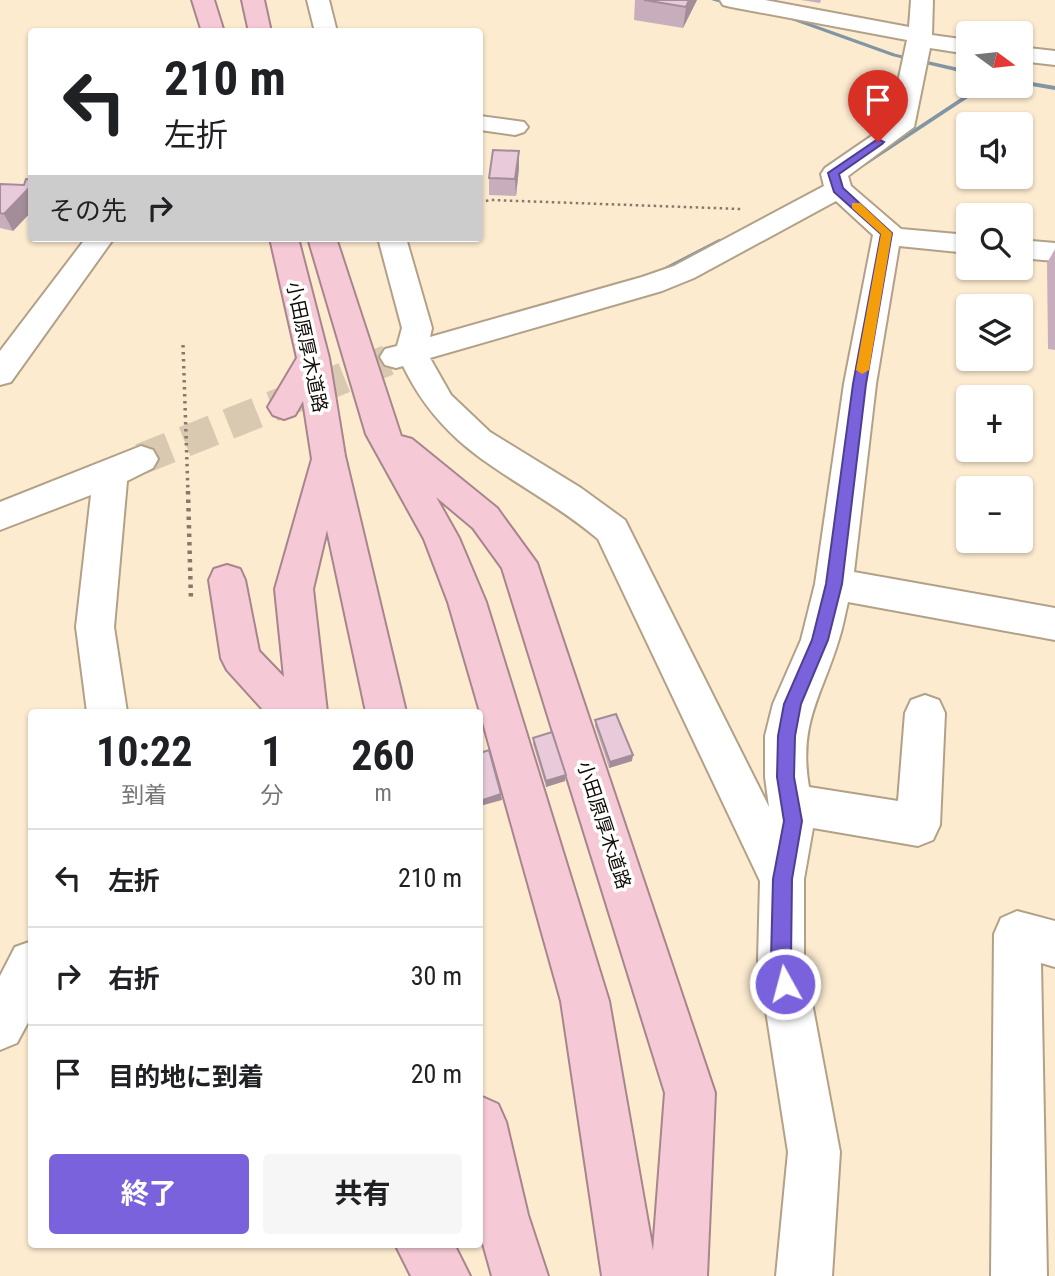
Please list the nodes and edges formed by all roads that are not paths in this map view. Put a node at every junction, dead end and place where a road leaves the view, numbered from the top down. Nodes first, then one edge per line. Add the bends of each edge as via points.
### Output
1 (203, 0) edge
2 (253, 0) edge
3 (318, 0) edge
4 (731, 0) edge
5 (922, 0) edge
6 (212, 28) edge
7 (259, 28) edge
8 (325, 28) edge
9 (956, 49) edge
10 (917, 54) junction
11 (1033, 55) edge
12 (1055, 58) edge
13 (483, 122) edge
14 (515, 127) dead end
15 (836, 181) junction
16 (887, 233) junction
17 (97, 242) edge
18 (280, 242) edge
19 (285, 242) edge
20 (323, 242) edge
21 (393, 242) edge
22 (956, 243) edge
23 (1033, 250) edge
24 (1055, 252) edge
25 (299, 300) junction
26 (404, 355) junction
27 (313, 358) junction
28 (0, 374) edge
29 (284, 407) dead end
30 (383, 434) junction
31 (328, 456) junction
32 (0, 516) edge
33 (227, 580) dead end
34 (834, 584) junction
35 (1055, 624) edge
36 (107, 709) edge
37 (287, 709) edge
38 (307, 709) edge
39 (385, 709) edge
40 (925, 713) dead end
41 (790, 804) junction
42 (782, 879) junction
43 (1055, 944) edge
44 (28, 972) edge
45 (0, 1026) edge
46 (483, 1135) edge
47 (424, 1248) edge
48 (442, 1276) edge
49 (520, 1276) edge
50 (630, 1276) edge
51 (679, 1276) edge
52 (804, 1276) edge
53 (1019, 1276) edge

1 - 6 highway
2 - 7 highway
3 - 8 street
4 - 10 street via 914,35
5 - 10 street
9 - 10 street
10 - 15 street via 901,127
11 - 12 street
13 - 14 street
15 - 16 street
15 - 26 street via 684,272
16 - 22 street
16 - 34 street via 860,384
17 - 28 street
18 - 25 highway
19 - 25 highway, 小田原厚木道路
20 - 30 highway
21 - 26 street via 417,328
23 - 24 street
25 - 27 highway, 小田原厚木道路
26 - 42 street via 465,430 503,459 590,510 612,530
27 - 29 highway
27 - 31 highway, 小田原厚木道路
30 - 50 highway via 441,538 467,601 585,1000
30 - 51 highway, 小田原厚木道路 via 485,517 519,563 690,1093
31 - 38 highway, 小田原厚木道路 via 294,589
31 - 39 highway, 小田原厚木道路
32 - 36 street via 125,466 95,627
33 - 37 highway via 241,658
34 - 35 street
34 - 41 street via 820,640 788,725
40 - 41 street via 918,825
41 - 42 street via 793,821
42 - 52 street via 781,960 814,1152
43 - 53 street via 1017,934
44 - 45 street
46 - 49 highway
47 - 48 highway

